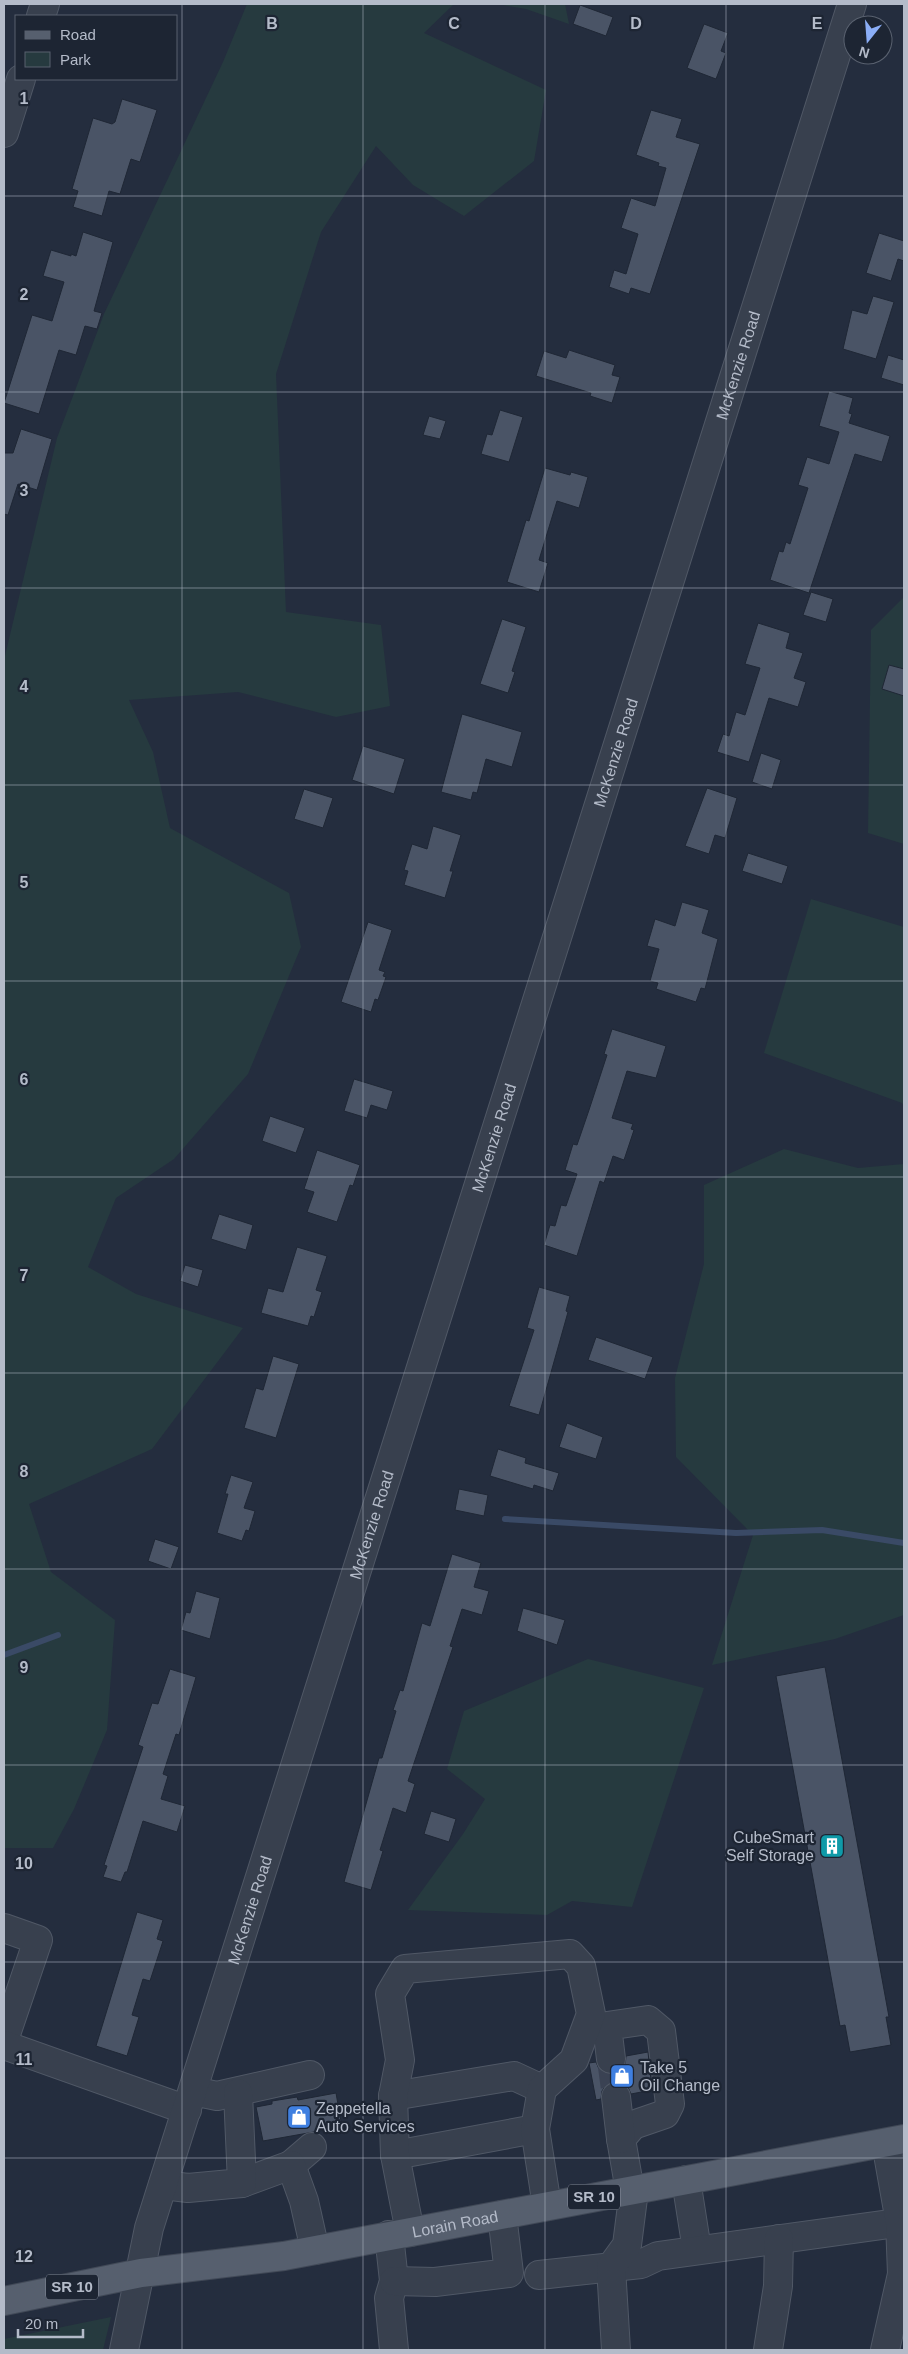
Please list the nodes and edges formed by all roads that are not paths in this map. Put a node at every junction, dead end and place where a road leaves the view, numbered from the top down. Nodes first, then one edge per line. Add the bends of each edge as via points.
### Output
1 (852, 4) edge
2 (21, 80) edge
3 (4, 133) edge
4 (4, 1928) edge
5 (4, 2040) edge
6 (4, 2045) edge
7 (611, 2059) tunnel mouth
8 (310, 2075) dead end
9 (542, 2089) junction
10 (238, 2093) junction
11 (393, 2096) junction
12 (616, 2097) tunnel mouth
13 (190, 2100) junction
14 (535, 2129) junction
15 (621, 2139) junction
16 (895, 2141) edge
17 (312, 2147) dead end
18 (395, 2154) junction
19 (290, 2165) junction
20 (686, 2180) junction
21 (242, 2183) junction
22 (163, 2185) junction
23 (632, 2190) junction
24 (547, 2206) junction
25 (502, 2215) junction
26 (902, 2222) edge
27 (400, 2234) junction
28 (779, 2239) junction
29 (315, 2250) junction
30 (697, 2250) junction
31 (611, 2267) junction
32 (141, 2273) junction
33 (539, 2275) dead end
34 (394, 2281) junction
35 (4, 2301) edge
36 (124, 2350) edge
37 (394, 2350) edge
38 (616, 2350) edge
39 (768, 2350) edge
40 (885, 2350) edge

1 - 13 street, McKenzie Road
2 - 3 street
4 - 5 street via 38,1940
6 - 13 street
7 - 15 street via 607,2026 648,2020 661,2031 670,2104 665,2114 634,2125
8 - 10 street
9 - 11 street via 514,2076
9 - 11 street via 574,2060 591,2014 581,1966 570,1954 405,1969 390,1994 400,2060
9 - 14 street
10 - 13 street
10 - 21 street
11 - 18 street
12 - 15 street
13 - 22 street, McKenzie Road
14 - 18 street
14 - 24 street
15 - 23 street
16 - 20 main road, Lorain Road / SR 10
16 - 26 street
17 - 19 street
18 - 27 street
19 - 21 street
19 - 29 street via 304,2201
20 - 23 main road, Lorain Road / SR 10
20 - 30 street
21 - 22 street via 188,2188
22 - 32 street, McKenzie Road
23 - 24 main road, Lorain Road / SR 10
23 - 31 street via 627,2244
24 - 25 main road, Lorain Road / SR 10
25 - 27 main road, Lorain Road / SR 10
25 - 34 street via 509,2273 435,2282
26 - 28 street
26 - 40 street via 902,2274
27 - 29 main road, Lorain Road / SR 10
27 - 34 street
28 - 30 street
28 - 39 street via 778,2286
29 - 32 main road, Lorain Road / SR 10
30 - 31 street via 658,2256 641,2264
31 - 33 street
31 - 38 street
32 - 35 main road, Lorain Road / SR 10
32 - 36 street, McKenzie Road
34 - 37 street via 389,2298

